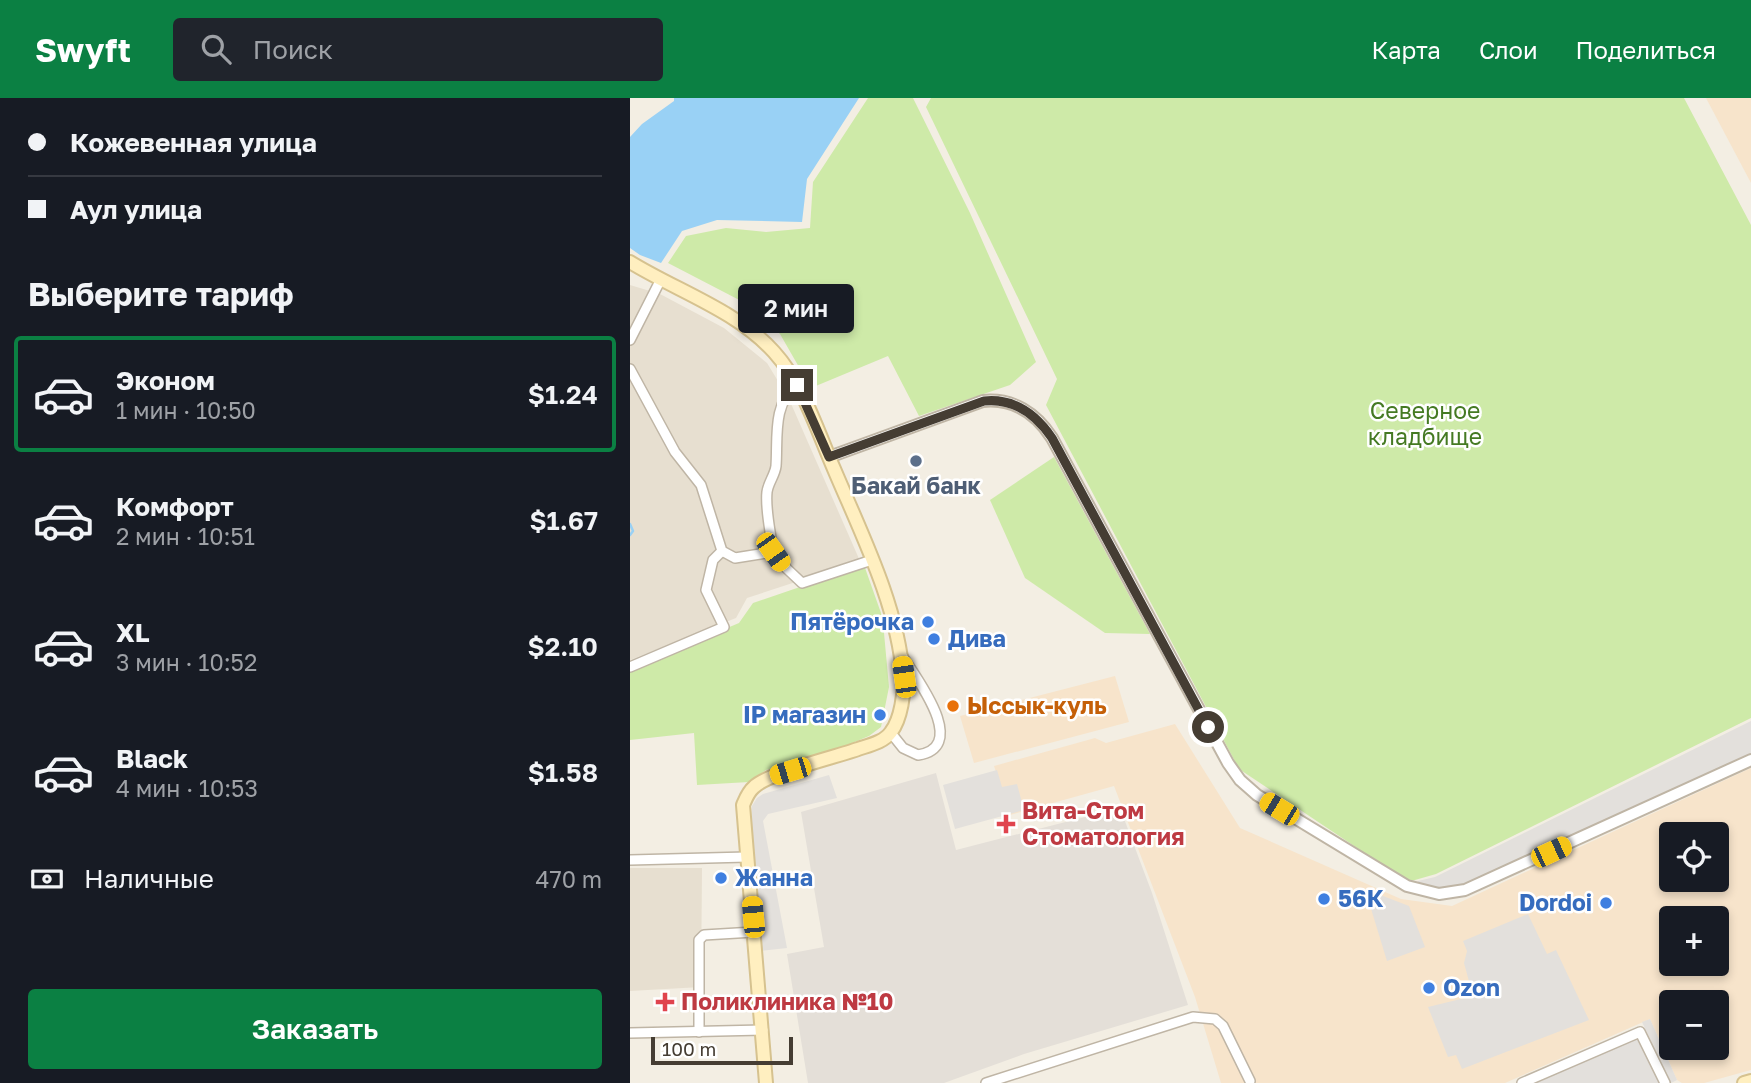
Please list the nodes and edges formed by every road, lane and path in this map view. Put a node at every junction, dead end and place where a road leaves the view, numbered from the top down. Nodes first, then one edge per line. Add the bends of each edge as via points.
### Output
1 (630, 262) edge
2 (630, 271) edge
3 (660, 281) junction
4 (630, 340) edge
5 (630, 369) edge
6 (797, 385) junction
7 (829, 457) junction
8 (722, 551) junction
9 (773, 552) junction
10 (872, 560) junction
11 (900, 652) junction
12 (630, 667) edge
13 (891, 733) junction
14 (1751, 760) edge
15 (747, 857) junction
16 (630, 860) edge
17 (754, 932) junction
18 (763, 1030) junction
19 (699, 1032) junction
20 (630, 1033) edge
21 (1250, 1081) dead end
22 (1751, 1081) edge
23 (992, 1082) edge
24 (766, 1083) edge
25 (1522, 1083) edge
26 (1665, 1083) edge
27 (1744, 1083) edge

1 - 3 main road
2 - 3 main road
3 - 4 street
3 - 6 main road via 743,326 774,352
5 - 8 street via 675,452 701,485
6 - 7 main road
6 - 9 street via 788,391 779,416 776,468 767,492
7 - 10 main road
7 - 14 street via 974,403 1000,400 1027,411 1052,438 1240,780 1256,795 1391,877 1421,890 1439,894 1465,890
8 - 9 street via 735,558
8 - 12 street via 713,560 706,590 724,627
9 - 10 street via 802,583
10 - 11 main road
11 - 13 main road via 903,690
11 - 13 street via 931,699 940,732 932,750 918,755 903,748
13 - 15 main road via 765,779 753,788 743,814
15 - 16 street
15 - 17 main road
17 - 18 main road
17 - 19 street via 704,935 699,940
18 - 19 street
18 - 24 main road
19 - 20 street
21 - 23 street via 1223,1026 1215,1019 1193,1017
22 - 27 main road
25 - 26 street via 1640,1032

